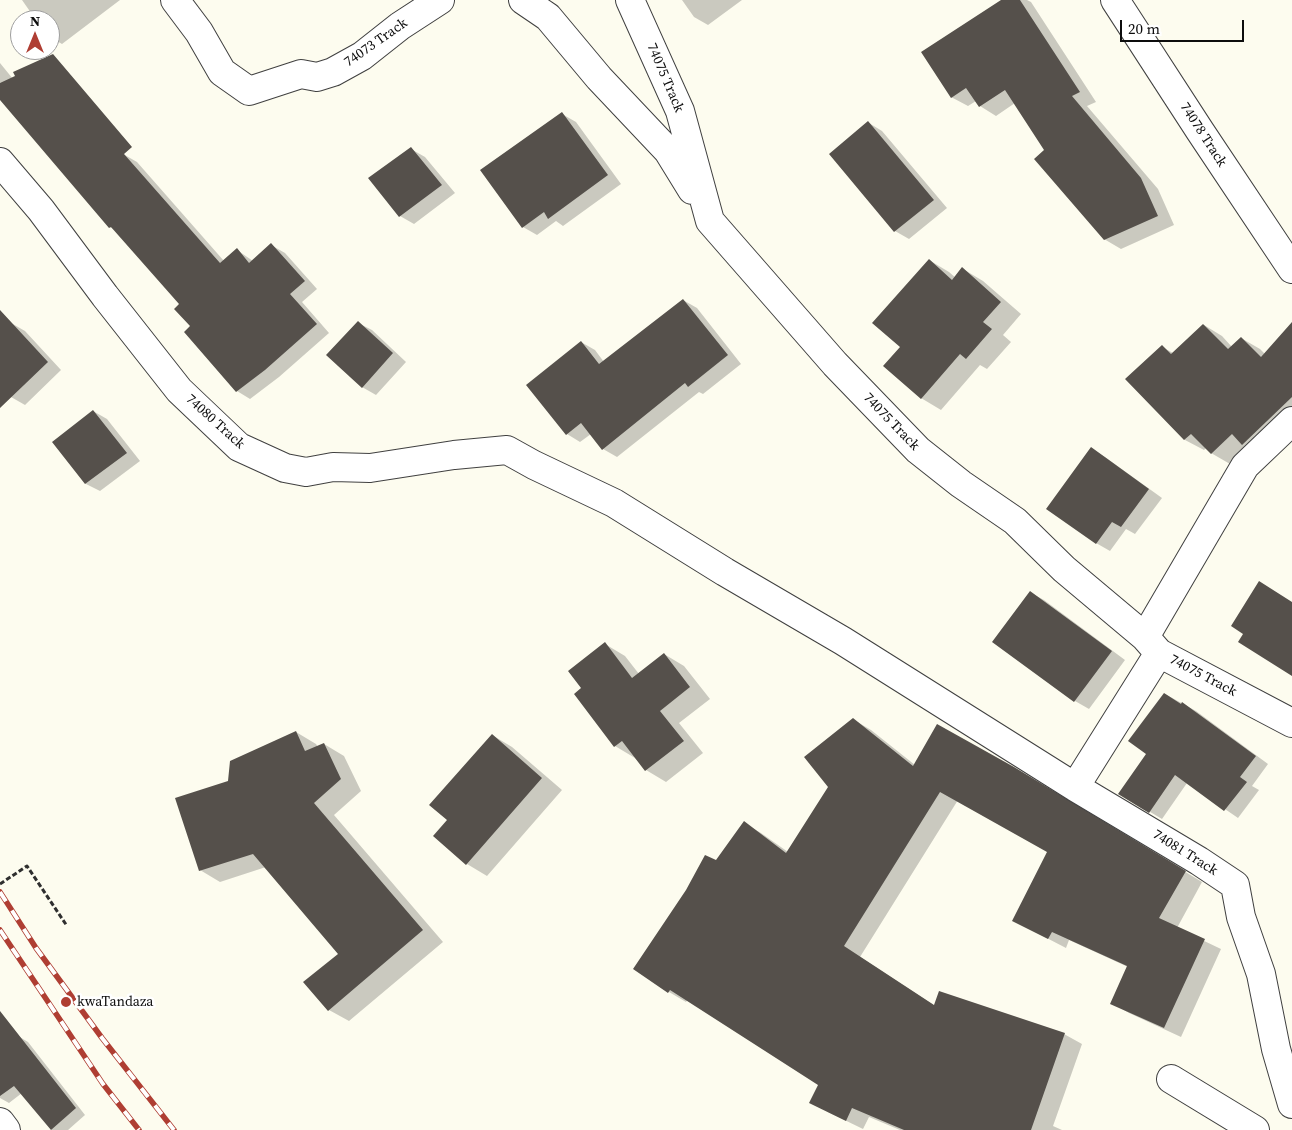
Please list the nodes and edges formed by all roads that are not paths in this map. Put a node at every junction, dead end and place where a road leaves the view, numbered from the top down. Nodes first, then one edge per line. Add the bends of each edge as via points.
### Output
1 (175, 0) edge
2 (440, 0) edge
3 (523, 0) edge
4 (630, 0) edge
5 (1115, 0) edge
6 (0, 162) edge
7 (710, 221) junction
8 (1292, 269) edge
9 (1292, 421) edge
10 (1152, 645) junction
11 (1292, 723) edge
12 (1075, 787) junction
13 (1171, 1079) dead end
14 (1292, 1104) edge
15 (0, 1122) edge
16 (6, 1130) edge
17 (1255, 1130) edge

1 - 2 street, 74073 Track via 199,32 222,72 250,91 301,74 317,77 333,72 362,56
3 - 7 street via 548,17 599,78 668,151
4 - 7 street, 74075 Track via 680,112
5 - 8 street, 74078 Track
6 - 12 street, 74080 Track via 41,210 179,390 239,447 286,468 306,472 333,467 370,468 507,450 614,503 851,646
7 - 10 street, 74075 Track via 835,364 918,450 1015,521 1064,569
9 - 10 street via 1245,466
10 - 11 street, 74075 Track
10 - 12 street
12 - 14 street, 74081 Track via 1235,885 1240,917 1262,974 1276,1049
13 - 17 street
15 - 16 street

